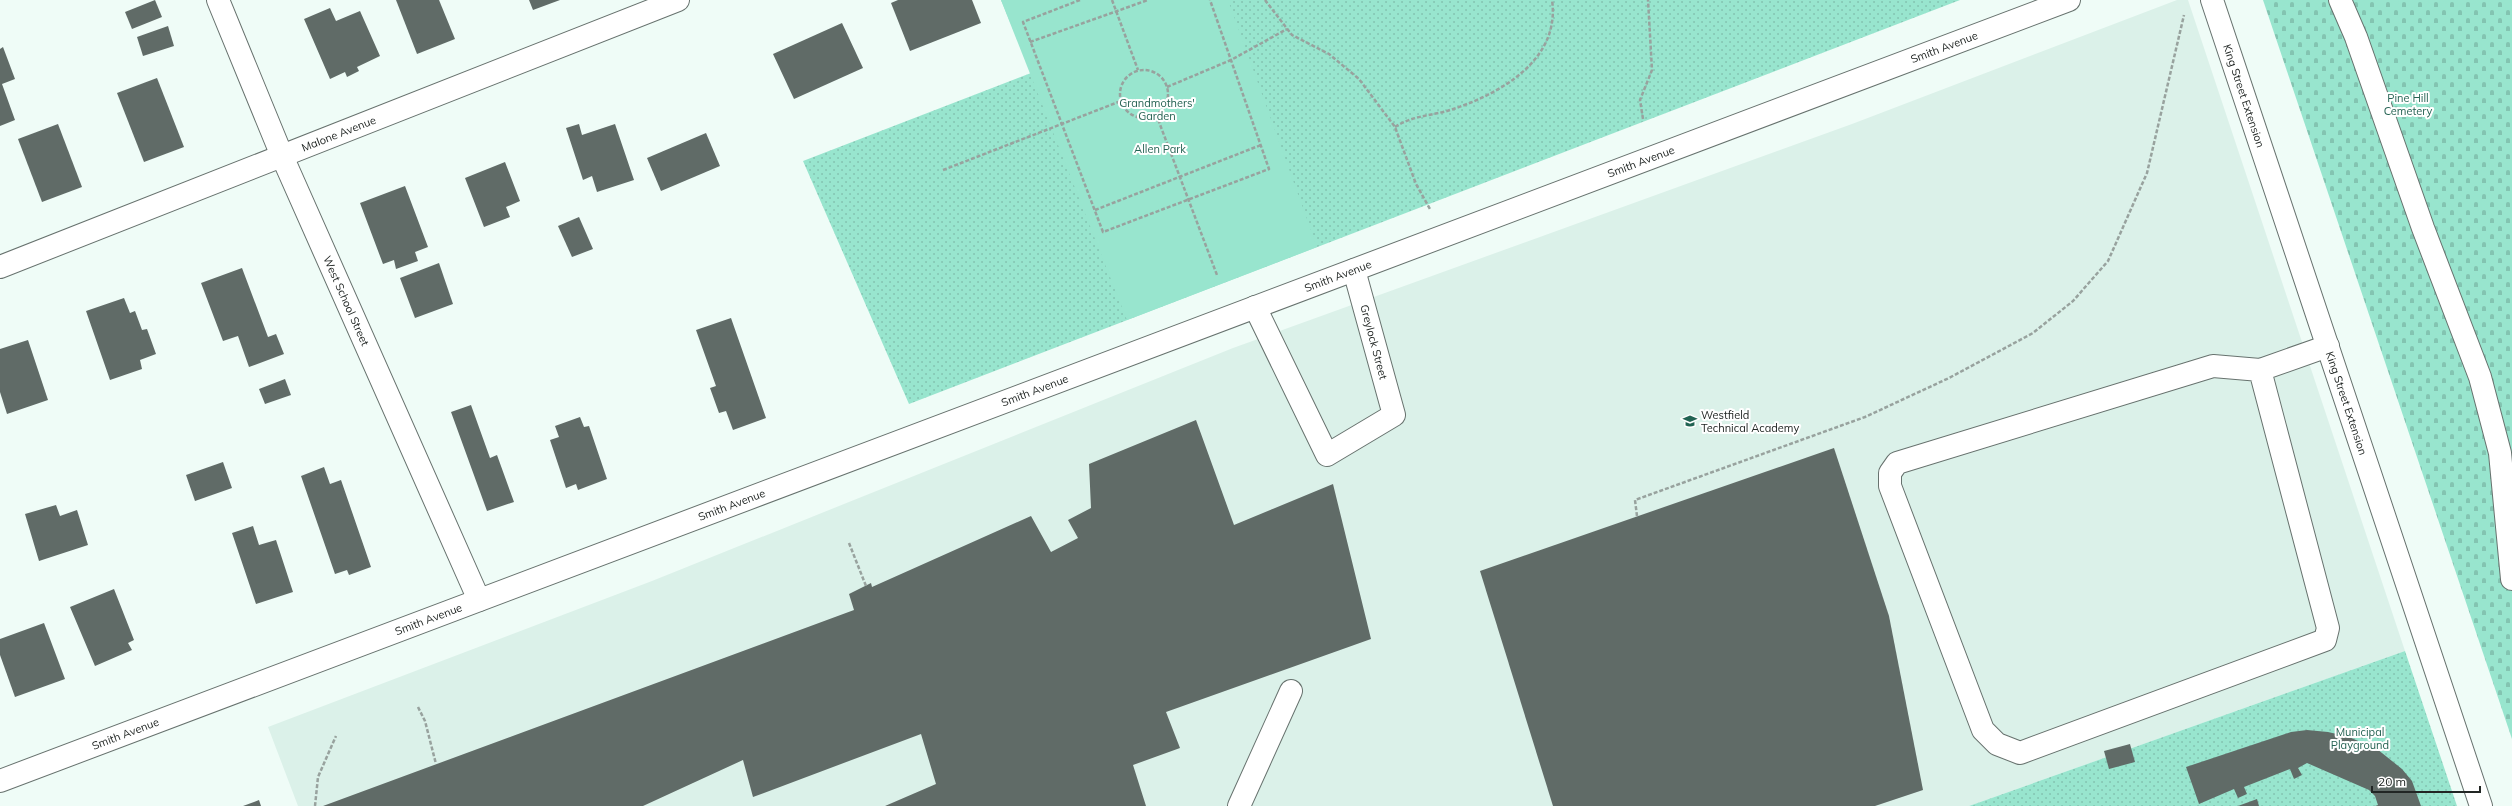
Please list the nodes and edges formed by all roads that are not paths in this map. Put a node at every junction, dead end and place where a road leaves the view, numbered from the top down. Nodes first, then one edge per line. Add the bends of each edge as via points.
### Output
1 (218, 0) edge
2 (678, 0) edge
3 (2069, 0) edge
4 (2212, 0) edge
5 (2340, 0) edge
6 (282, 156) junction
7 (0, 267) edge
8 (1354, 270) junction
9 (1255, 307) junction
10 (2328, 346) junction
11 (2260, 370) junction
12 (2512, 579) edge
13 (479, 600) junction
14 (1291, 691) dead end
15 (0, 781) edge
16 (1239, 806) edge
17 (2481, 806) edge

1 - 6 street, West School Street
2 - 6 street, Malone Avenue
3 - 8 street, Smith Avenue
4 - 10 street, King Street Extension
5 - 12 street via 2356,37 2423,228 2480,377 2500,453
6 - 7 street, Malone Avenue
6 - 13 street, West School Street
8 - 9 street, Smith Avenue
8 - 9 street, Greylock Street via 1394,415 1327,455
9 - 13 street, Smith Avenue
10 - 11 street
10 - 17 street, King Street Extension
11 - 11 street via 2213,366 1897,463 1890,473 1890,486 1983,730 1997,744 2020,753 2325,640 2328,628
13 - 15 street, Smith Avenue
14 - 16 street

